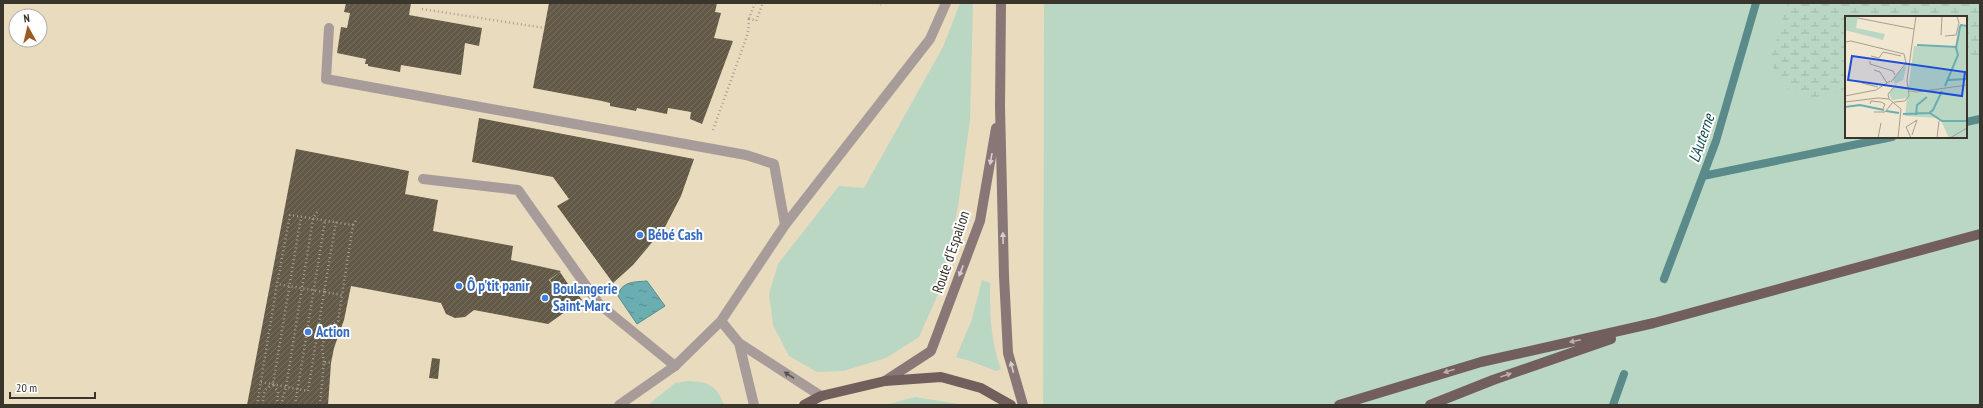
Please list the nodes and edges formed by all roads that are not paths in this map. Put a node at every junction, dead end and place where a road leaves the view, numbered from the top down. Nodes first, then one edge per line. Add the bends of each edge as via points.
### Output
1 (946, 3) edge
2 (1001, 3) edge
3 (329, 28) dead end
4 (1000, 107) junction
5 (423, 179) dead end
6 (785, 225) junction
7 (1980, 234) edge
8 (721, 321) junction
9 (1654, 323) junction
10 (739, 342) junction
11 (675, 366) junction
12 (885, 381) junction
13 (821, 396) junction
14 (619, 405) edge
15 (754, 405) edge
16 (804, 405) edge
17 (1011, 405) edge
18 (1023, 405) edge
19 (1339, 405) edge
20 (1430, 405) edge

1 - 6 street via 930,39
2 - 4 main road, Route d'Espalion
3 - 6 street via 326,79 746,155 774,164
4 -> 12 main road, Route d'Espalion via 980,221 931,351
18 -> 4 main road, Route d'Espalion via 1008,353
5 - 11 street via 518,190 599,304
6 - 8 street
7 - 9 main road
8 - 10 street
8 - 11 street
9 -> 19 main road via 1481,362
20 -> 9 main road
13 -> 10 street
10 - 15 street
11 - 14 street
12 - 13 main road
12 - 17 main road via 941,377 981,388
13 - 16 main road

